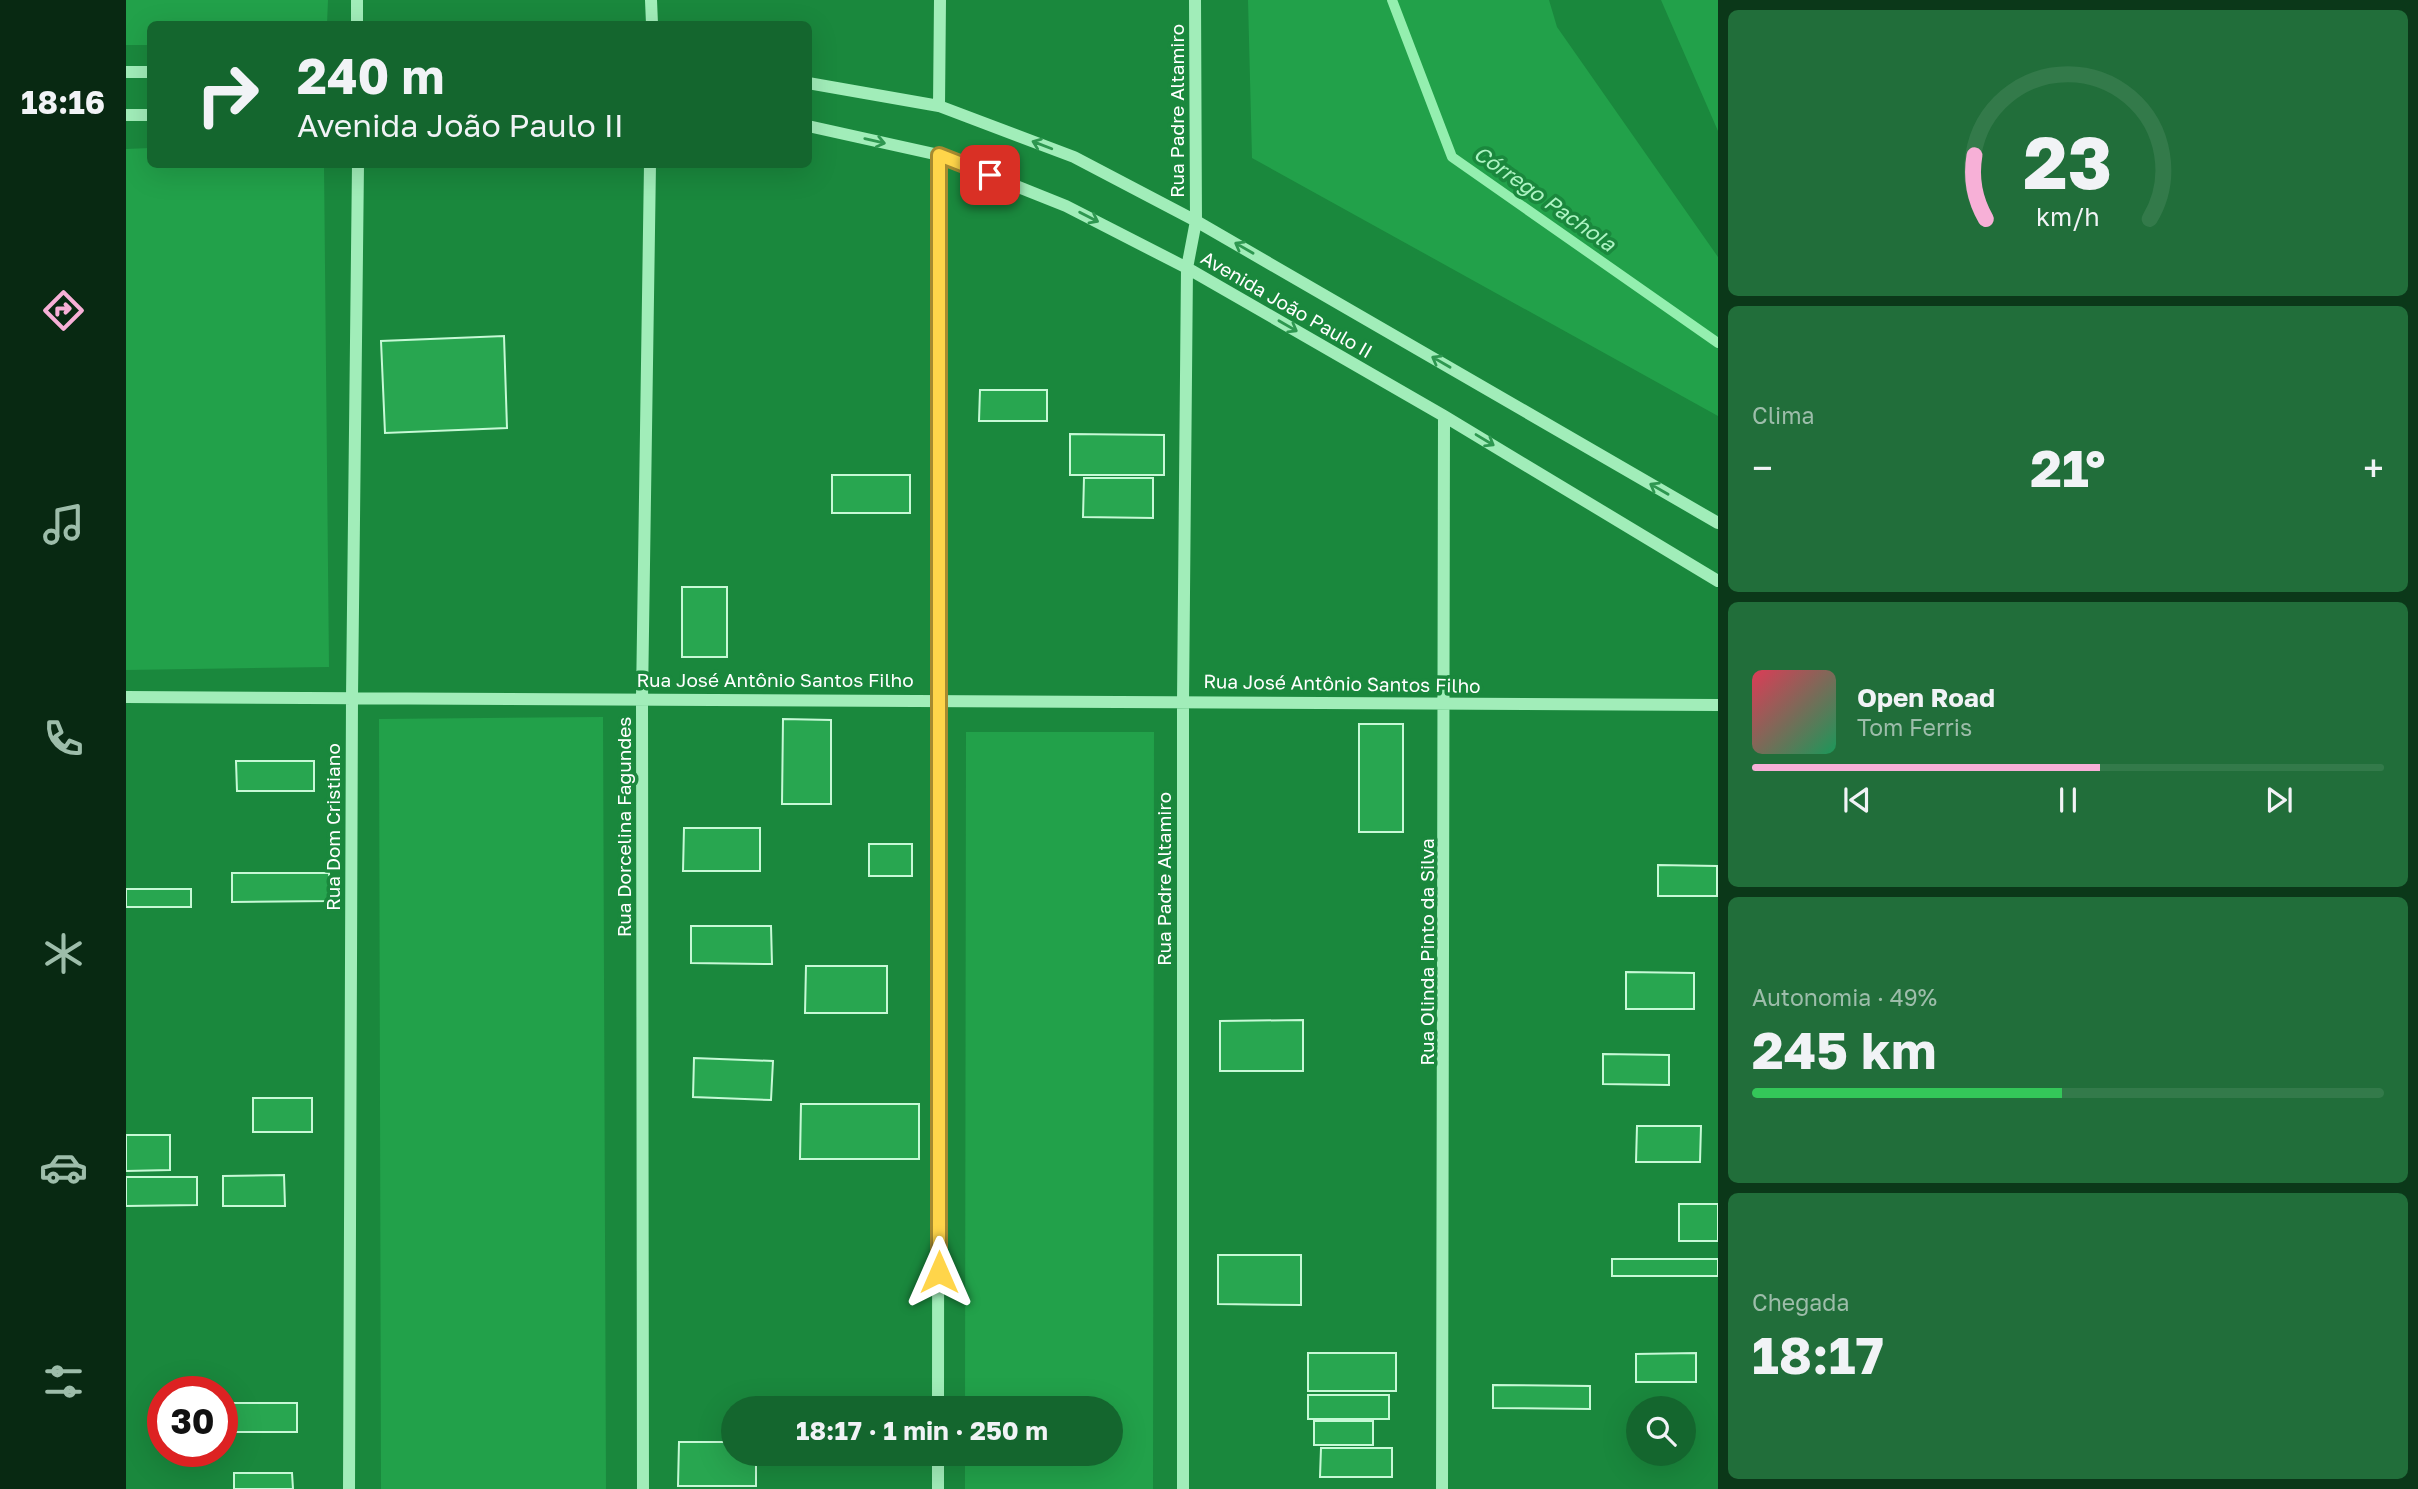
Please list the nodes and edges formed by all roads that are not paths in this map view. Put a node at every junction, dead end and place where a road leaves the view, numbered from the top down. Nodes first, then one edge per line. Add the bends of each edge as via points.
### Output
1 (357, 0) edge
2 (652, 0) edge
3 (940, 0) edge
4 (1195, 0) edge
5 (357, 21) edge
6 (652, 21) edge
7 (126, 72) edge
8 (147, 72) edge
9 (812, 84) edge
10 (939, 106) junction
11 (126, 115) edge
12 (147, 115) edge
13 (812, 127) edge
14 (939, 155) junction
15 (358, 168) edge
16 (650, 168) edge
17 (1196, 221) junction
18 (1187, 268) junction
19 (1444, 416) junction
20 (1718, 523) edge
21 (1718, 581) edge
22 (126, 697) edge
23 (352, 697) junction
24 (642, 698) junction
25 (940, 699) junction
26 (1183, 701) junction
27 (1446, 704) junction
28 (1718, 705) edge
29 (938, 1396) edge
30 (938, 1466) edge
31 (349, 1489) edge
32 (643, 1489) edge
33 (938, 1489) edge
34 (1182, 1489) edge
35 (1442, 1489) edge

1 - 5 street
2 - 6 street
3 - 10 street
4 - 17 street, Rua Padre Altamiro
7 - 8 street
9 - 10 street, Avenida João Paulo II
17 -> 10 street, Avenida João Paulo II via 1074,157
11 - 12 street
13 -> 14 street, Avenida João Paulo II
14 -> 18 street, Avenida João Paulo II via 1066,205
14 - 25 street
15 - 23 street, Rua Dom Cristiano
16 - 24 street, Rua Dorcelina Fagundes
17 - 18 street, Rua Padre Altamiro
20 -> 17 street, Avenida João Paulo II
18 -> 19 street, Avenida João Paulo II
18 - 26 street, Rua Padre Altamiro
19 -> 21 street, Avenida João Paulo II
19 - 27 street, Rua Olinda Pinto da Silva
22 - 23 street, Rua José Antônio Santos Filho
23 - 24 street, Rua José Antônio Santos Filho
23 - 31 street, Rua Dom Cristiano
24 - 25 street, Rua José Antônio Santos Filho
24 - 32 street, Rua Dorcelina Fagundes
25 - 26 street, Rua José Antônio Santos Filho
25 - 29 street
26 - 27 street, Rua José Antônio Santos Filho
26 - 34 street, Rua Padre Altamiro
27 - 28 street, Rua José Antônio Santos Filho
27 - 35 street, Rua Olinda Pinto da Silva
30 - 33 street

